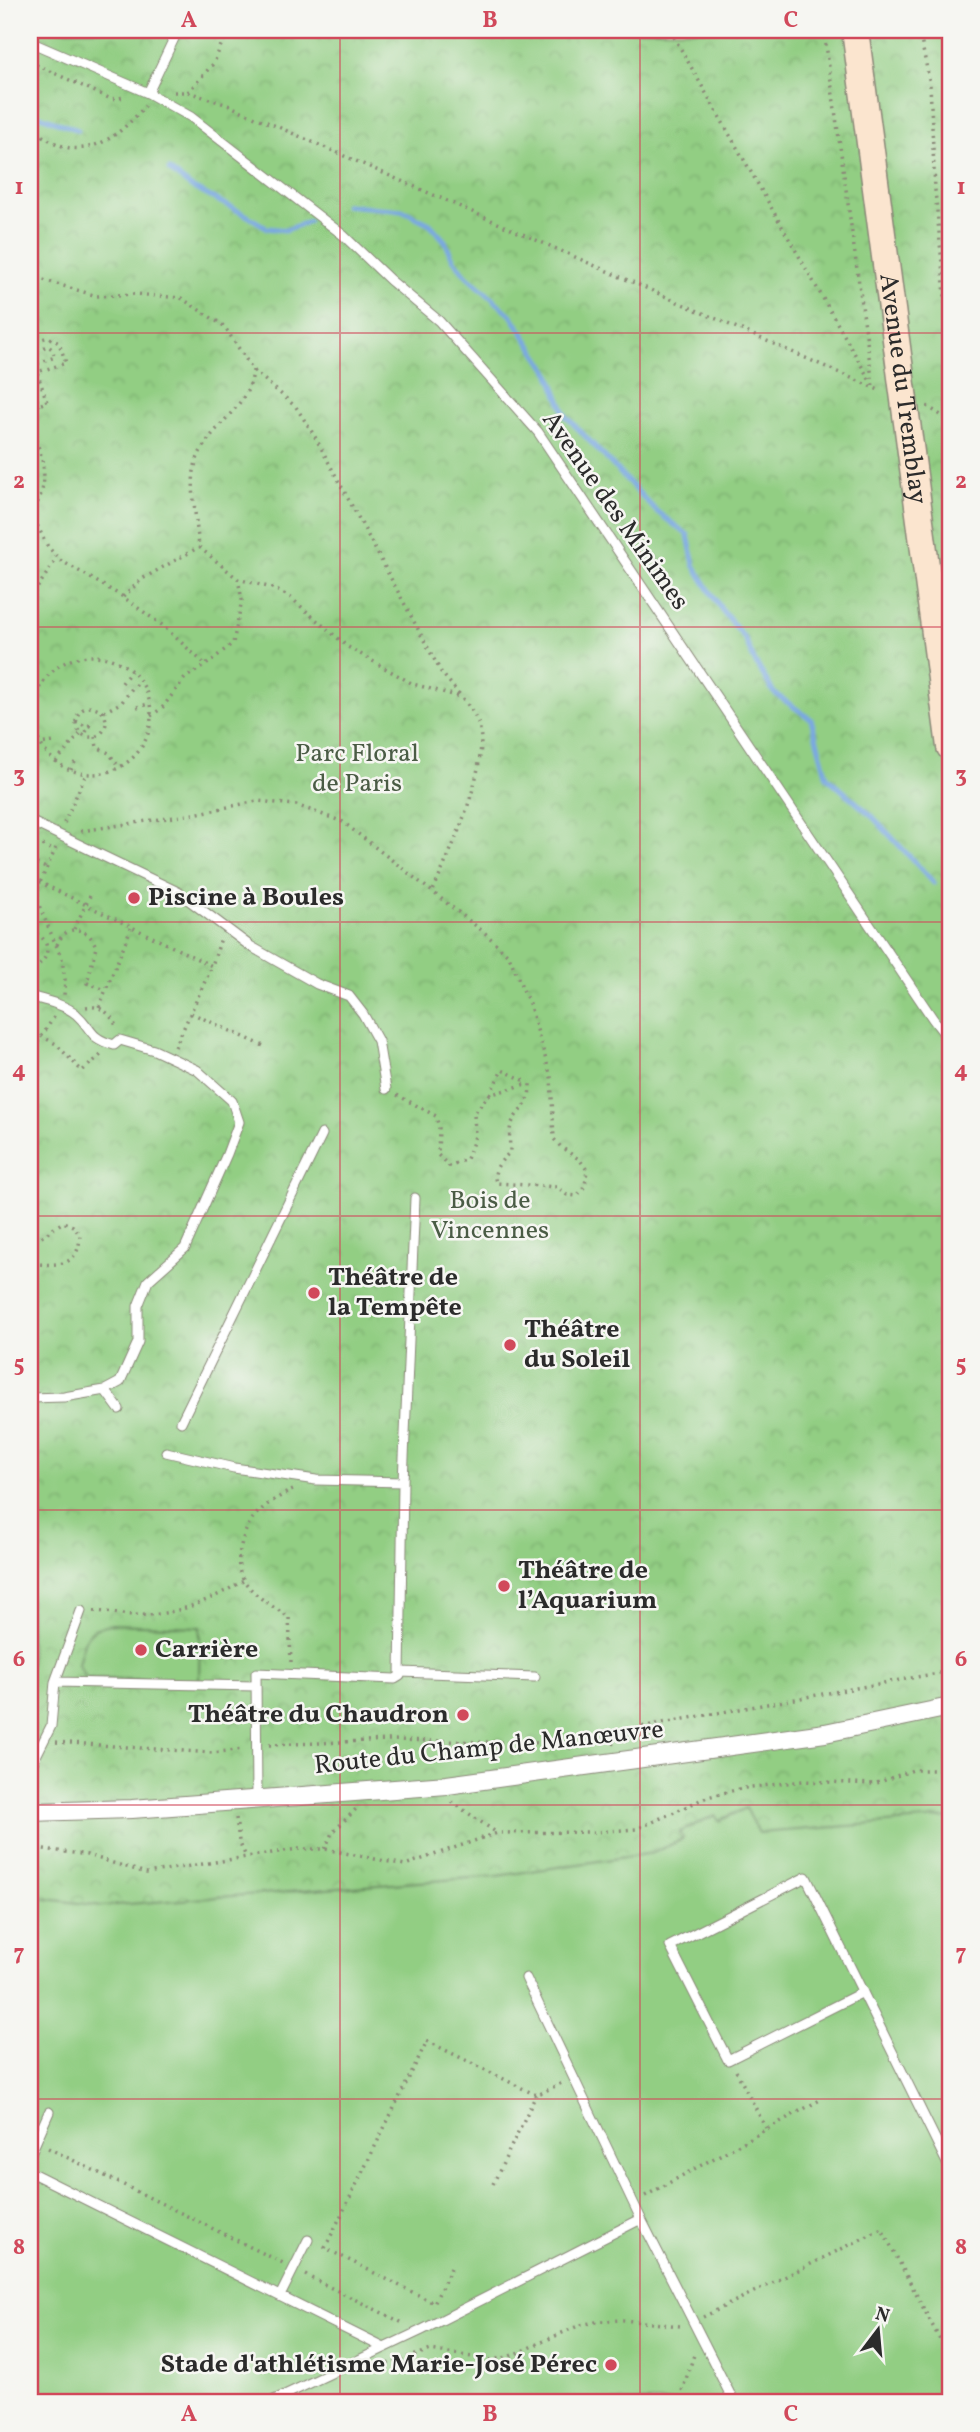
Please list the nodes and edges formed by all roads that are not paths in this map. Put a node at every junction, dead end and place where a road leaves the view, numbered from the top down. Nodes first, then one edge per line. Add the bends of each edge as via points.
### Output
1 (178, 30) edge
2 (855, 30) edge
3 (30, 42) edge
4 (148, 93) junction
5 (950, 747) edge
6 (30, 821) edge
7 (30, 996) edge
8 (950, 1041) edge
9 (386, 1089) road end
10 (322, 1134) dead end
11 (415, 1198) dead end
12 (105, 1390) junction
13 (30, 1398) edge
14 (119, 1409) dead end
15 (181, 1422) dead end
16 (166, 1452) dead end
17 (403, 1482) junction
18 (81, 1611) road end
19 (400, 1672) junction
20 (535, 1677) dead end
21 (55, 1682) junction
22 (256, 1686) junction
23 (950, 1707) edge
24 (30, 1768) edge
25 (257, 1799) junction
26 (30, 1812) edge
27 (526, 1978) dead end
28 (863, 1992) junction
29 (49, 2112) dead end
30 (30, 2155) edge
31 (950, 2169) edge
32 (30, 2172) edge
33 (641, 2219) junction
34 (308, 2240) dead end
35 (279, 2296) junction
36 (382, 2347) junction
37 (273, 2402) edge
38 (734, 2402) edge

1 - 4 lane
2 - 5 main road, Avenue du Tremblay
3 - 4 lane, Avenue des Minimes
4 - 8 lane, Avenue des Minimes via 191,117 343,235 439,321 538,432
6 - 9 lane via 178,892 224,928 317,984 349,996 379,1041
7 - 12 lane via 75,1013 98,1041 170,1057 197,1070 232,1101 239,1122 185,1248 148,1281 138,1306 138,1342 120,1382
10 - 15 lane
11 - 17 lane
12 - 13 lane
12 - 14 lane
16 - 17 lane via 316,1480
17 - 19 lane
18 - 21 lane
19 - 20 lane
19 - 22 lane via 395,1679 256,1673
21 - 22 lane
21 - 24 lane via 51,1726
22 - 25 lane
23 - 25 street, Route du Champ de Manœuvre via 825,1733 565,1770 447,1785
25 - 26 street, Route du Champ de Manœuvre
27 - 33 lane
28 - 28 lane via 806,1877 670,1946 728,2060
28 - 31 lane
29 - 30 lane
32 - 35 lane
33 - 36 lane
33 - 38 lane
34 - 35 lane
35 - 36 lane
36 - 37 lane

